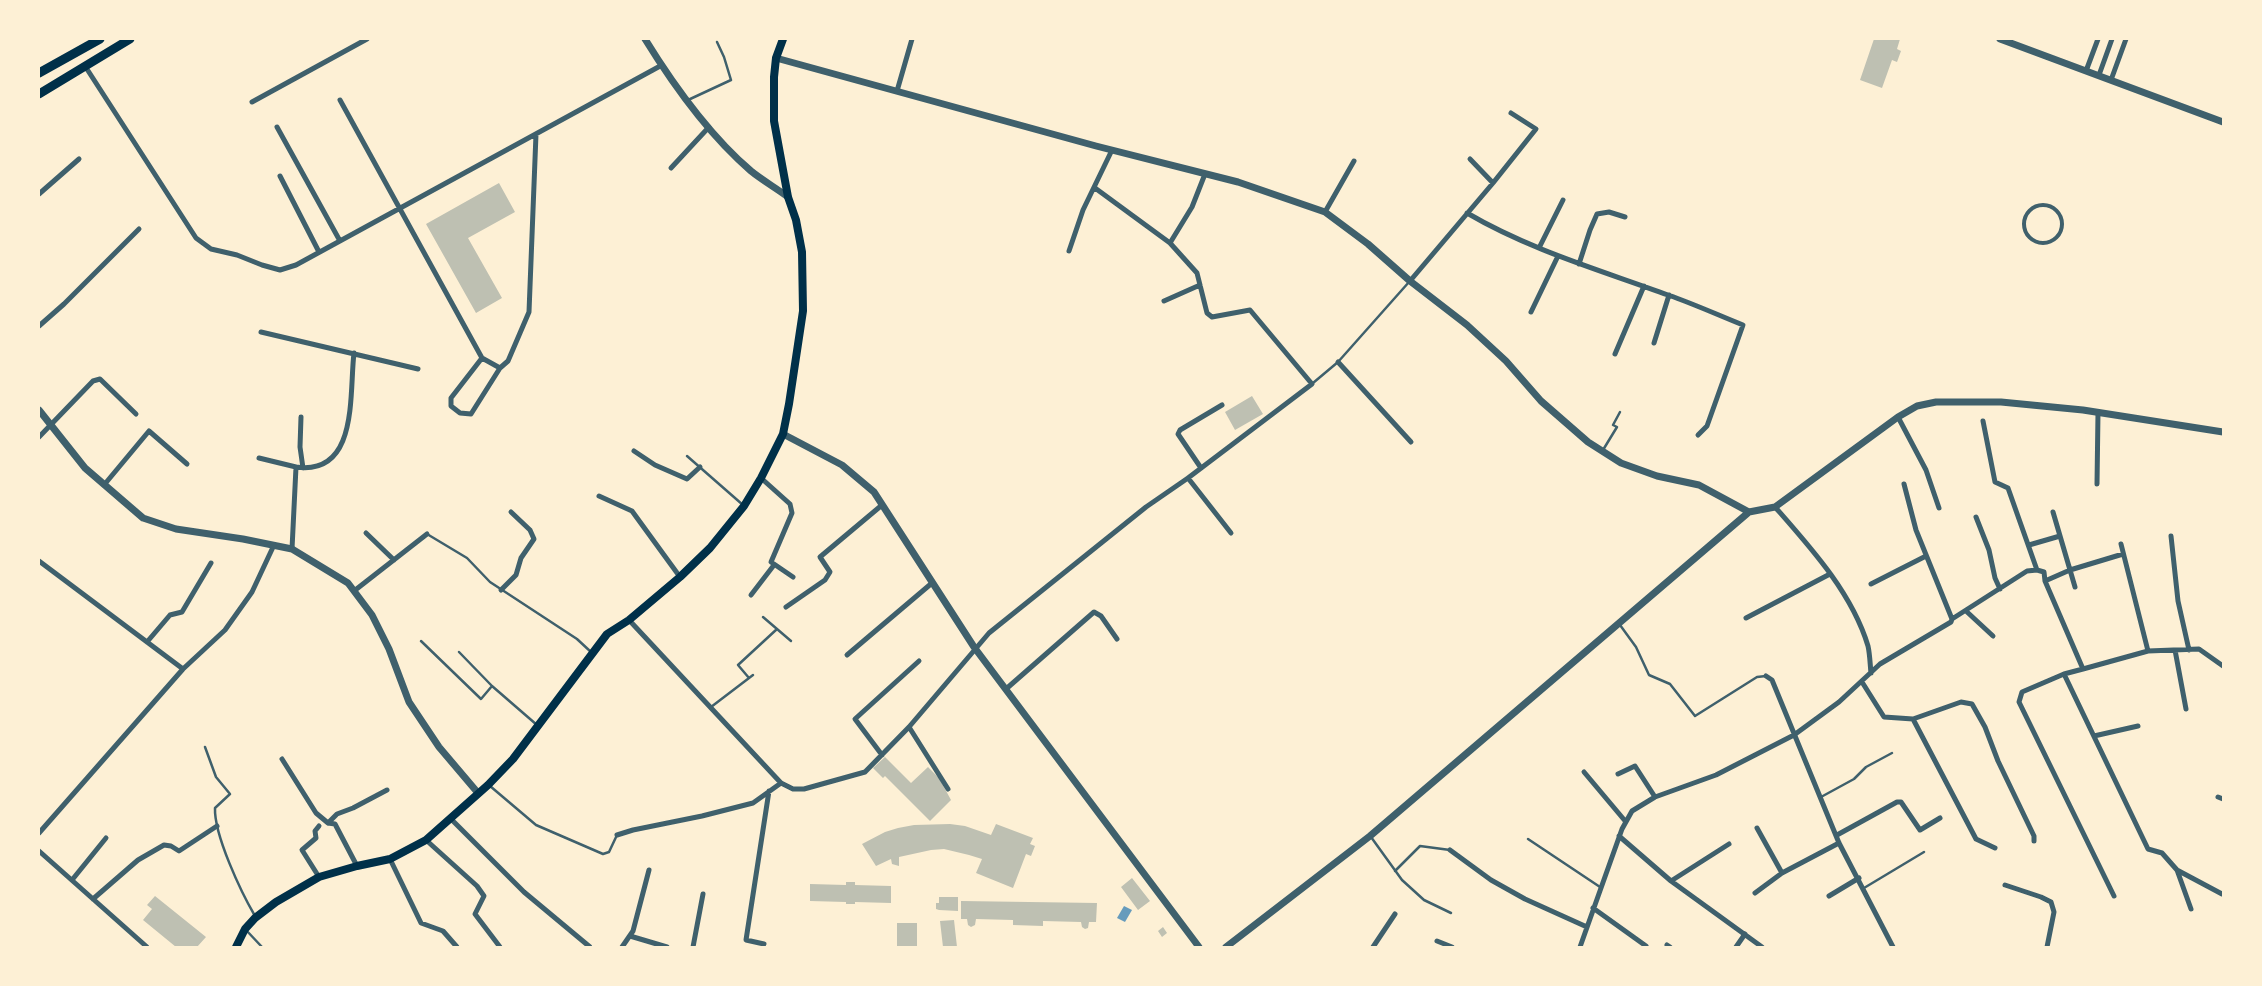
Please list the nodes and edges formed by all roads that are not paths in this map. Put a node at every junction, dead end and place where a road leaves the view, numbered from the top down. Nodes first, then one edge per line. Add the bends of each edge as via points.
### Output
1 (100, 39) edge
2 (130, 39) edge
3 (367, 39) edge
4 (645, 39) edge
5 (783, 39) edge
6 (912, 39) edge
7 (2000, 39) edge
8 (2098, 39) edge
9 (2112, 39) edge
10 (2126, 39) edge
11 (717, 42) dead end
12 (776, 58) junction
13 (662, 65) junction
14 (85, 66) junction
15 (2086, 71) junction
16 (39, 73) edge
17 (2099, 75) junction
18 (2111, 80) junction
19 (897, 91) junction
20 (39, 94) edge
21 (340, 100) dead end
22 (688, 100) junction
23 (252, 102) dead end
24 (1511, 113) dead end
25 (2223, 122) edge
26 (276, 127) dead end
27 (709, 127) junction
28 (536, 134) junction
29 (1112, 150) junction
30 (78, 159) dead end
31 (1470, 159) dead end
32 (1354, 161) dead end
33 (671, 168) dead end
34 (1205, 174) junction
35 (280, 176) dead end
36 (1493, 184) junction
37 (1095, 188) junction
38 (39, 194) edge
39 (788, 197) junction
40 (1563, 200) dead end
41 (398, 209) junction
42 (2029, 210) joint
43 (1325, 212) junction
44 (1467, 213) junction
45 (1625, 217) dead end
46 (139, 229) dead end
47 (340, 241) junction
48 (1170, 243) junction
49 (1539, 248) junction
50 (1069, 251) dead end
51 (319, 252) junction
52 (1558, 256) junction
53 (1579, 264) junction
54 (1410, 281) junction
55 (1200, 285) junction
56 (1644, 286) junction
57 (1669, 295) junction
58 (1164, 301) dead end
59 (1531, 312) dead end
60 (39, 326) edge
61 (261, 332) dead end
62 (1654, 344) dead end
63 (354, 354) junction
64 (1615, 354) dead end
65 (482, 358) junction
66 (1338, 362) junction
67 (500, 368) junction
68 (418, 369) dead end
69 (1312, 384) junction
70 (1222, 405) dead end
71 (39, 410) edge
72 (1620, 412) dead end
73 (2098, 413) junction
74 (136, 414) dead end
75 (300, 417) dead end
76 (1898, 417) junction
77 (1983, 422) dead end
78 (51, 426) junction
79 (2223, 432) edge
80 (783, 434) junction
81 (1698, 435) dead end
82 (39, 437) edge
83 (1411, 442) dead end
84 (634, 451) dead end
85 (1602, 451) junction
86 (687, 456) dead end
87 (260, 458) dead end
88 (187, 464) dead end
89 (296, 467) junction
90 (700, 467) junction
91 (302, 468) junction
92 (1201, 468) junction
93 (761, 478) junction
94 (1188, 478) junction
95 (1904, 484) dead end
96 (2096, 484) dead end
97 (104, 485) junction
98 (599, 496) dead end
99 (882, 505) junction
100 (744, 506) junction
101 (1775, 507) junction
102 (1939, 508) dead end
103 (511, 512) dead end
104 (1748, 512) junction
105 (2054, 512) dead end
106 (1976, 517) dead end
107 (366, 533) dead end
108 (1231, 533) dead end
109 (427, 534) joint
110 (2060, 536) junction
111 (2171, 536) dead end
112 (274, 544) junction
113 (2121, 544) dead end
114 (2029, 545) junction
115 (292, 549) junction
116 (2123, 554) junction
117 (1926, 556) junction
118 (394, 560) junction
119 (39, 561) edge
120 (211, 563) dead end
121 (774, 565) junction
122 (2037, 570) junction
123 (2070, 570) junction
124 (1830, 574) junction
125 (680, 577) junction
126 (792, 577) dead end
127 (2046, 581) junction
128 (932, 583) junction
129 (1871, 584) dead end
130 (2075, 587) dead end
131 (2000, 589) junction
132 (501, 590) junction
133 (354, 591) junction
134 (751, 595) dead end
135 (786, 608) dead end
136 (1966, 612) junction
137 (763, 617) dead end
138 (1746, 618) dead end
139 (1952, 619) junction
140 (629, 620) junction
141 (1620, 623) junction
142 (777, 629) junction
143 (1993, 636) dead end
144 (1117, 639) dead end
145 (421, 641) dead end
146 (791, 641) dead end
147 (147, 642) junction
148 (974, 647) junction
149 (2175, 650) junction
150 (2189, 650) junction
151 (2148, 651) junction
152 (459, 652) dead end
153 (591, 652) junction
154 (847, 656) dead end
155 (918, 661) dead end
156 (2223, 666) edge
157 (183, 669) junction
158 (2083, 669) junction
159 (1871, 673) junction
160 (2064, 674) junction
161 (753, 675) dead end
162 (1766, 676) joint
163 (749, 678) junction
164 (1862, 682) junction
165 (492, 686) junction
166 (1006, 689) junction
167 (710, 707) junction
168 (2186, 709) dead end
169 (1913, 719) junction
170 (538, 726) junction
171 (2138, 726) dead end
172 (909, 727) junction
173 (1794, 735) junction
174 (2094, 736) junction
175 (205, 747) dead end
176 (1892, 753) dead end
177 (882, 755) junction
178 (282, 759) dead end
179 (1584, 772) dead end
180 (1618, 774) dead end
181 (781, 783) junction
182 (488, 785) junction
183 (948, 789) dead end
184 (387, 790) dead end
185 (769, 792) junction
186 (478, 793) junction
187 (1655, 797) junction
188 (1821, 797) junction
189 (450, 818) junction
190 (1940, 818) dead end
191 (328, 822) junction
192 (1626, 822) junction
193 (217, 826) junction
194 (319, 826) dead end
195 (1757, 828) dead end
196 (39, 833) edge
197 (616, 835) joint
198 (1836, 835) junction
199 (1370, 836) junction
200 (1620, 836) junction
201 (106, 838) dead end
202 (1528, 839) dead end
203 (426, 840) junction
204 (2034, 841) dead end
205 (1839, 842) junction
206 (1729, 844) dead end
207 (1994, 848) dead end
208 (1450, 850) joint
209 (39, 851) edge
210 (1924, 852) dead end
211 (390, 859) junction
212 (357, 866) junction
213 (649, 870) dead end
214 (2177, 870) junction
215 (1395, 871) junction
216 (1782, 873) junction
217 (319, 877) junction
218 (1859, 878) junction
219 (72, 880) junction
220 (1671, 881) junction
221 (2005, 885) dead end
222 (1600, 887) junction
223 (1864, 888) junction
224 (1755, 893) dead end
225 (703, 894) dead end
226 (2222, 894) edge
227 (1828, 896) dead end
228 (2114, 896) dead end
229 (93, 899) junction
230 (1593, 908) junction
231 (2191, 909) dead end
232 (1451, 913) dead end
233 (1395, 914) dead end
234 (255, 918) junction
235 (1587, 927) junction
236 (245, 929) junction
237 (1745, 934) junction
238 (630, 936) junction
239 (1437, 941) dead end
240 (764, 944) dead end
241 (1646, 946) dead end
242 (147, 947) edge
243 (236, 947) edge
244 (262, 947) edge
245 (457, 947) edge
246 (500, 947) edge
247 (590, 947) edge
248 (622, 947) edge
249 (667, 947) edge
250 (693, 947) edge
251 (1199, 947) edge
252 (1226, 947) edge
253 (1373, 947) edge
254 (1452, 947) edge
255 (1580, 947) edge
256 (1736, 947) edge
257 (1762, 947) edge
258 (1893, 947) edge
259 (2047, 947) edge

1 - 16 highway
2 - 14 highway
3 - 23 street
4 - 13 street
5 - 12 main road
6 - 19 street
7 - 15 street
8 - 15 street
9 - 17 street
10 - 18 street
11 - 22 lane via 731,80
12 - 19 street
12 - 39 main road via 774,121
13 - 22 street
13 - 28 street
14 - 20 highway
14 - 51 street via 196,238 211,249 237,254 262,266 280,270
15 - 17 street
17 - 18 street
18 - 25 street
19 - 29 street
21 - 41 street
22 - 27 street
24 - 36 street via 1536,129
26 - 47 street
27 - 33 street
27 - 39 street via 751,171
28 - 41 street
28 - 67 street via 529,312 508,361
29 - 34 street
29 - 37 street
30 - 38 street
31 - 36 street
32 - 43 street
34 - 43 street
34 - 48 street via 1192,208
35 - 51 street
36 - 44 street
37 - 48 street
37 - 50 street via 1083,210
39 - 80 main road via 802,252 803,311
40 - 49 street
41 - 47 street
41 - 65 street
42 - 42 street via 2041,205 2057,211 2062,228 2055,238 2044,243 2027,235 2023,222
43 - 54 street
44 - 49 street
44 - 54 street
45 - 53 street via 1609,212 1597,214
46 - 60 street
47 - 51 street
48 - 55 street via 1197,273
49 - 52 street
52 - 53 street
52 - 59 street
53 - 56 street
54 - 66 lane
54 - 85 street via 1467,326 1506,361 1542,401
55 - 58 street
55 - 69 street via 1207,313 1212,317 1250,310
56 - 57 street
56 - 64 street
57 - 62 street
57 - 81 street via 1743,325 1707,426
61 - 63 street
63 - 68 street
63 - 91 street via 350,380 352,404 343,441 323,466
65 - 67 street
65 - 67 street via 450,398 451,406 460,413 471,414
66 - 69 lane
66 - 83 street
69 - 92 street
70 - 92 street via 1178,434
71 - 78 street
72 - 85 lane via 1613,425 1616,427
73 - 76 street via 2001,402 1936,402 1917,406
73 - 79 street
73 - 96 street
74 - 78 street via 100,379 93,381
75 - 91 street
76 - 101 street
76 - 102 street via 1926,470
77 - 114 street via 1995,482 2008,488
78 - 82 street
78 - 97 street via 85,468
80 - 93 main road
80 - 99 street via 842,465 874,492
84 - 90 street via 655,465 688,479
85 - 104 street via 1621,463 1657,476 1699,485
86 - 90 lane
87 - 89 street
88 - 97 street via 149,431
89 - 91 street
89 - 115 street
90 - 100 lane
92 - 94 street
93 - 100 main road
93 - 121 street via 792,508 772,558
94 - 108 street
94 - 148 street via 1139,513
95 - 117 street
97 - 112 street via 143,518 176,529
98 - 125 street via 632,511
99 - 128 street
99 - 135 street via 820,557 830,572
100 - 125 main road via 710,548
101 - 104 street
101 - 124 street
103 - 132 street via 530,530 534,539 521,558 516,575
104 - 141 street
105 - 110 street
106 - 131 street
107 - 118 street
109 - 118 street
109 - 132 lane via 466,558
110 - 114 street
110 - 123 street
111 - 150 street via 2178,601
112 - 115 street
112 - 157 street via 252,592 231,623
113 - 116 street
114 - 122 street
115 - 133 street via 348,583
116 - 123 street
116 - 151 street
117 - 129 street
117 - 139 street
118 - 133 street
119 - 147 street
120 - 147 street via 182,612 170,616
121 - 126 street
121 - 134 street
122 - 127 street via 2044,572
122 - 131 street via 2027,571
123 - 127 street
123 - 130 street
124 - 138 street
124 - 159 street via 1860,627 1868,648
125 - 140 main road
127 - 158 street
128 - 148 street
128 - 154 street
131 - 136 street
132 - 153 lane via 577,639
133 - 186 street via 372,614 389,648 409,702 439,747
136 - 139 street
136 - 143 street
137 - 142 lane
139 - 159 street
140 - 153 main road via 607,634
140 - 167 street
141 - 162 lane via 1650,675 1670,684 1695,716 1757,676
141 - 199 street
142 - 146 lane
142 - 163 lane via 738,665
144 - 166 street via 1101,616 1094,612
145 - 165 lane via 481,699
147 - 157 street
148 - 166 street
148 - 172 street
149 - 150 street
149 - 151 street
149 - 168 street
150 - 156 street via 2206,652
151 - 158 street
152 - 165 lane
153 - 170 main road
155 - 177 street via 855,719
157 - 196 street
158 - 160 street
159 - 164 street
160 - 174 street
160 - 228 street via 2022,692 2019,702
161 - 163 lane
162 - 173 street via 1772,680
163 - 167 lane
164 - 169 street via 1884,717
164 - 173 street
165 - 170 lane
166 - 251 street
167 - 181 street
169 - 204 street via 1961,702 1972,704
169 - 207 street via 1976,840
170 - 182 main road
171 - 174 street
172 - 177 street
172 - 183 street
173 - 187 street via 1716,775
173 - 188 street
174 - 214 street via 2148,849 2162,853
175 - 193 lane via 216,777 230,794 215,808
176 - 188 lane
177 - 181 street via 865,772 834,782 804,789 793,789
178 - 191 street via 316,813
179 - 192 street
180 - 187 street via 1635,766
181 - 185 street
182 - 186 main road
182 - 197 lane via 536,826 602,854 608,852
184 - 191 street via 337,814
185 - 197 street via 752,803
185 - 240 street via 746,940
186 - 189 main road
187 - 192 street via 1632,811
188 - 198 street
189 - 203 main road
189 - 247 street via 524,892
190 - 198 street via 1920,830 1899,802
191 - 212 street via 335,824
192 - 200 street
193 - 229 street via 179,851 164,846 138,860
193 - 234 lane via 239,888
194 - 217 street via 315,831 316,838 302,850
195 - 216 street
198 - 205 street
199 - 215 lane
199 - 252 street
200 - 220 street
200 - 222 street
201 - 219 street
202 - 222 lane
203 - 211 main road
203 - 246 street via 484,896 475,914
205 - 216 street
205 - 218 street
206 - 220 street
208 - 215 lane via 1420,846
208 - 235 street via 1491,880
209 - 219 street
210 - 223 lane
211 - 212 main road
211 - 245 street via 421,923 443,931
212 - 217 main road
213 - 238 street
214 - 226 street
214 - 231 street
215 - 232 lane via 1424,900
216 - 224 street
217 - 234 main road
218 - 223 street
218 - 227 street
219 - 229 street
220 - 237 street
221 - 259 street via 2050,902 2054,912
222 - 230 street
223 - 258 street
225 - 250 street
229 - 242 street
230 - 235 street
230 - 241 street
233 - 253 street
234 - 236 main road
235 - 255 street
236 - 243 main road
236 - 244 lane
237 - 256 street
237 - 257 street
238 - 248 street
238 - 249 street
239 - 254 street

